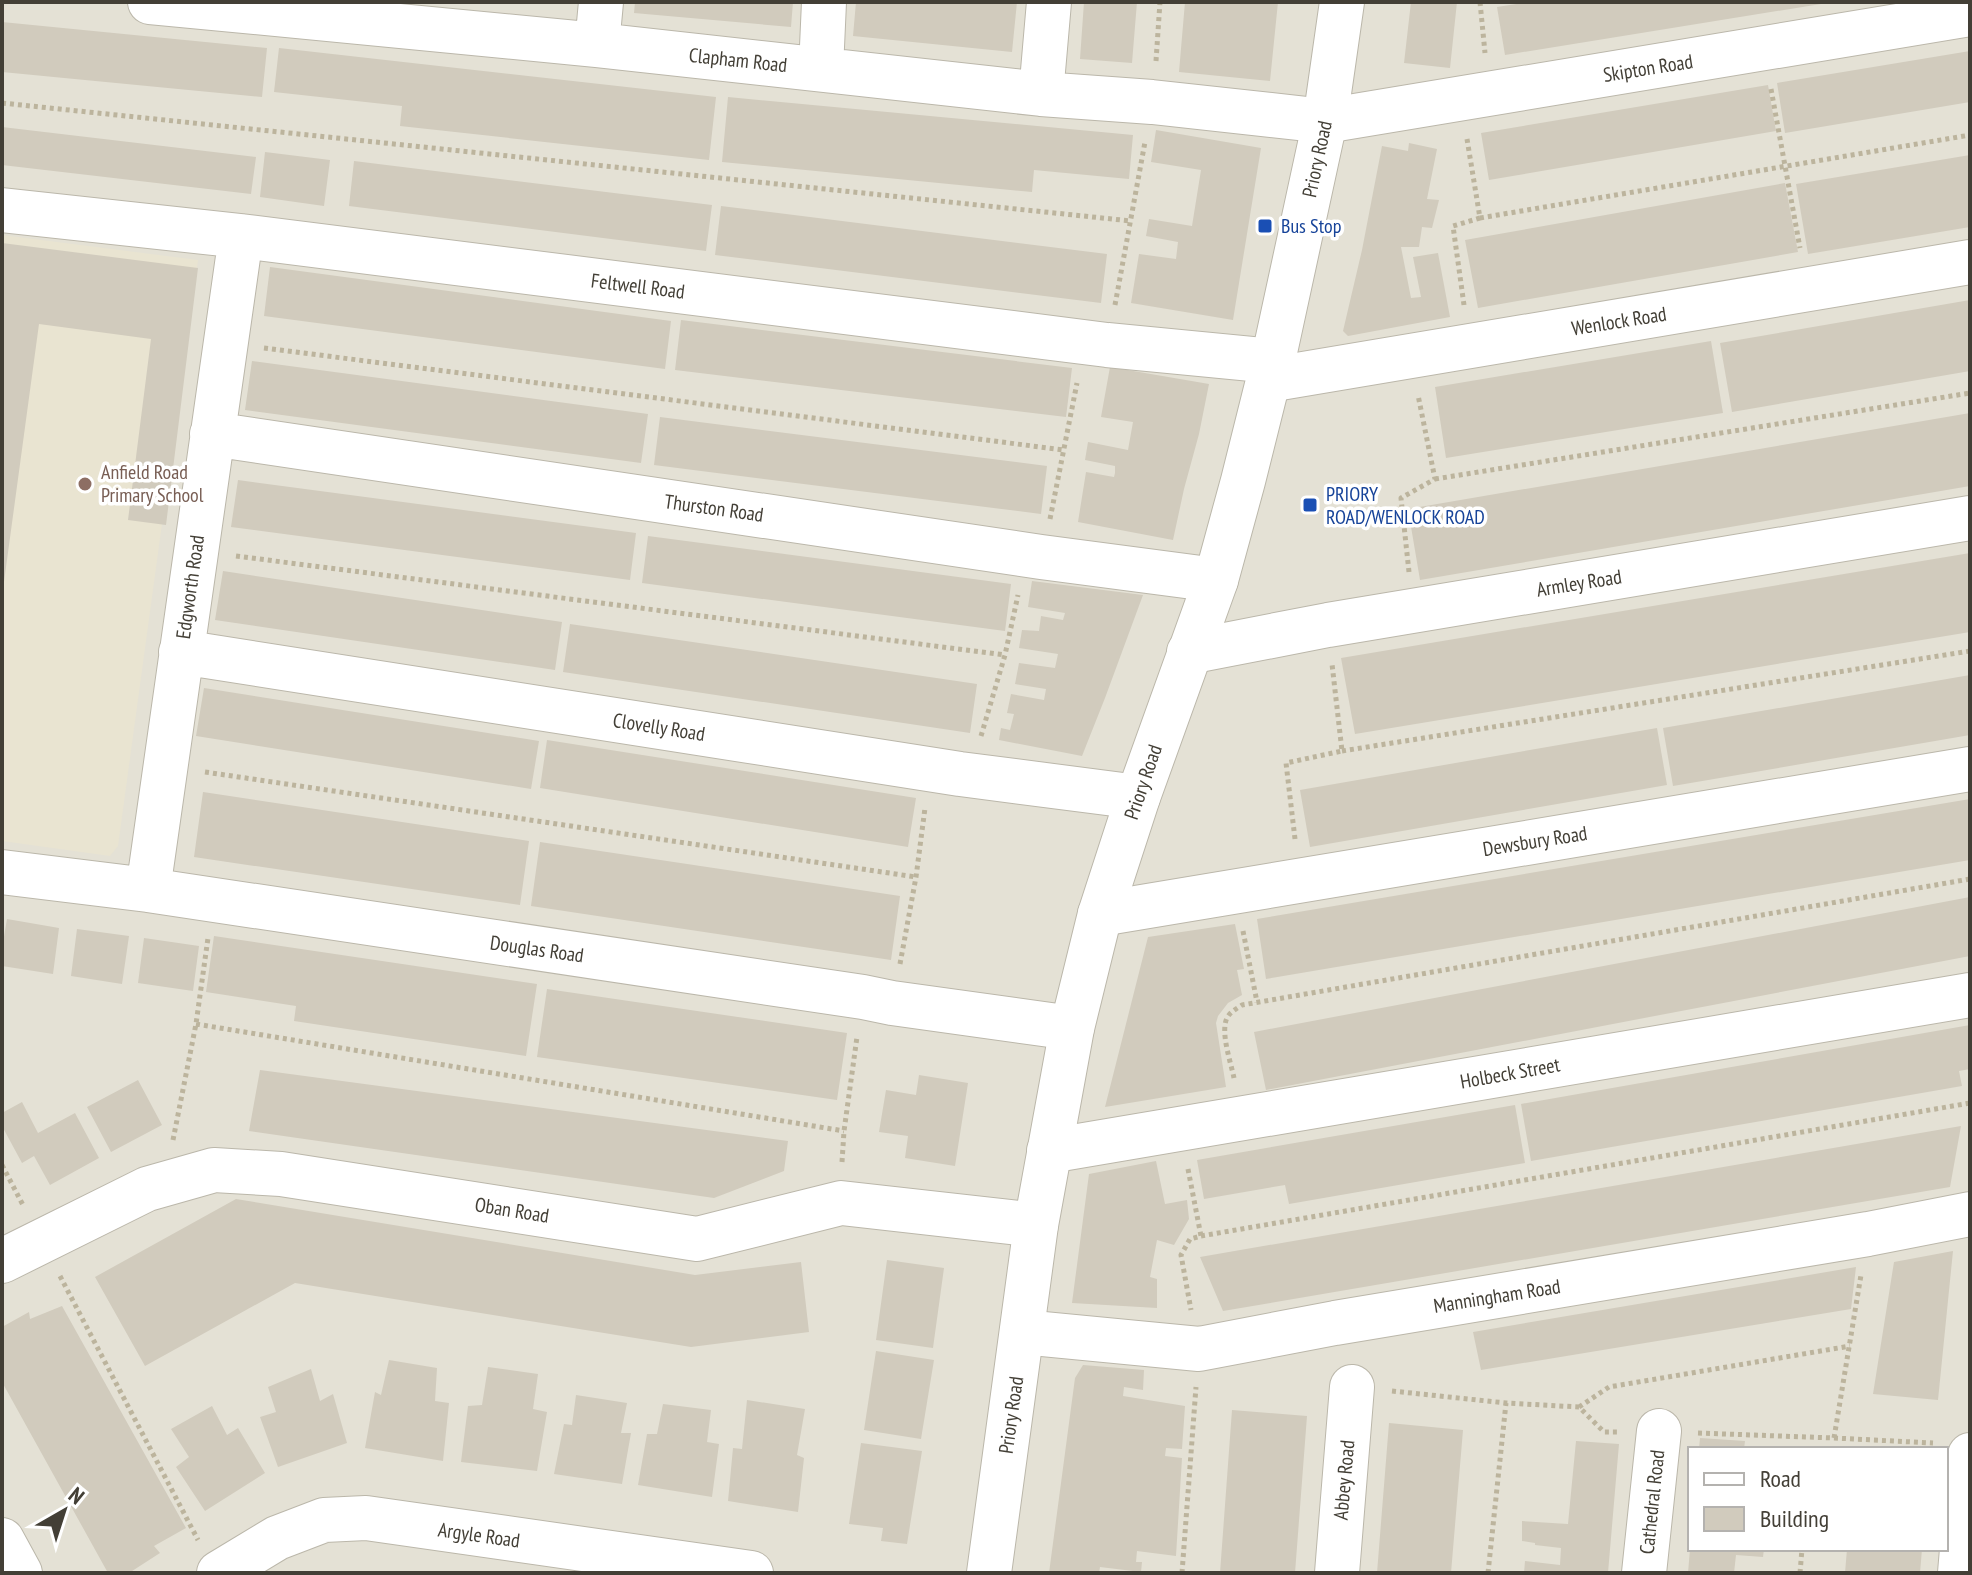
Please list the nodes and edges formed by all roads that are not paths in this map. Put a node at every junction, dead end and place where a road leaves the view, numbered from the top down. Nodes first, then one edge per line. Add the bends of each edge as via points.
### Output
1 (150, 2) edge
2 (601, 2) edge
3 (824, 2) edge
4 (1049, 2) edge
5 (1342, 2) edge
6 (1970, 14) edge
7 (597, 45) junction
8 (821, 69) junction
9 (1041, 94) junction
10 (1325, 121) junction
11 (2, 210) edge
12 (241, 236) junction
13 (1970, 262) edge
14 (1271, 371) junction
15 (212, 434) junction
16 (1970, 518) edge
17 (1216, 580) junction
18 (181, 652) junction
19 (1189, 652) junction
20 (1970, 769) edge
21 (1138, 797) junction
22 (2, 872) edge
23 (148, 890) junction
24 (1100, 914) junction
25 (1970, 995) edge
26 (1072, 1028) junction
27 (1049, 1151) junction
28 (1970, 1214) edge
29 (1036, 1225) junction
30 (2, 1261) edge
31 (1022, 1332) junction
32 (1352, 1387) road end
33 (1659, 1431) road end
34 (1955, 1449) edge
35 (2, 1540) edge
36 (210, 1559) edge
37 (20, 1573) edge
38 (751, 1573) edge
39 (989, 1573) edge
40 (1337, 1573) edge
41 (1644, 1573) edge
42 (1960, 1573) edge

1 - 7 street, Clapham Road
2 - 7 street
3 - 8 street
4 - 9 street
5 - 10 street, Priory Road
6 - 10 street, Skipton Road
7 - 8 street, Clapham Road
8 - 9 street, Clapham Road
9 - 10 street, Clapham Road
10 - 14 street, Priory Road
11 - 12 street, Feltwell Road
12 - 14 street, Feltwell Road via 1107,345
12 - 15 street, Edgworth Road
13 - 14 street, Wenlock Road via 1469,346
14 - 17 street, Priory Road
15 - 17 street, Thurston Road
15 - 18 street, Edgworth Road
16 - 19 street, Armley Road
17 - 19 street, Priory Road
18 - 21 street, Clovelly Road
18 - 23 street, Edgworth Road
19 - 21 street, Priory Road
20 - 24 street, Dewsbury Road
21 - 24 street, Priory Road
22 - 23 street, Douglas Road
23 - 26 street, Douglas Road
24 - 26 street, Priory Road
25 - 27 street, Holbeck Street
26 - 27 street, Priory Road
27 - 29 street, Priory Road
28 - 31 street, Manningham Road via 1199,1349
29 - 30 street, Oban Road via 841,1203 697,1239 281,1174 214,1170 147,1189
29 - 31 street, Priory Road
31 - 39 street, Priory Road
32 - 40 street, Abbey Road
33 - 41 street, Cathedral Road
34 - 42 street
35 - 37 street
36 - 38 street, Argyle Road via 324,1520 366,1518

